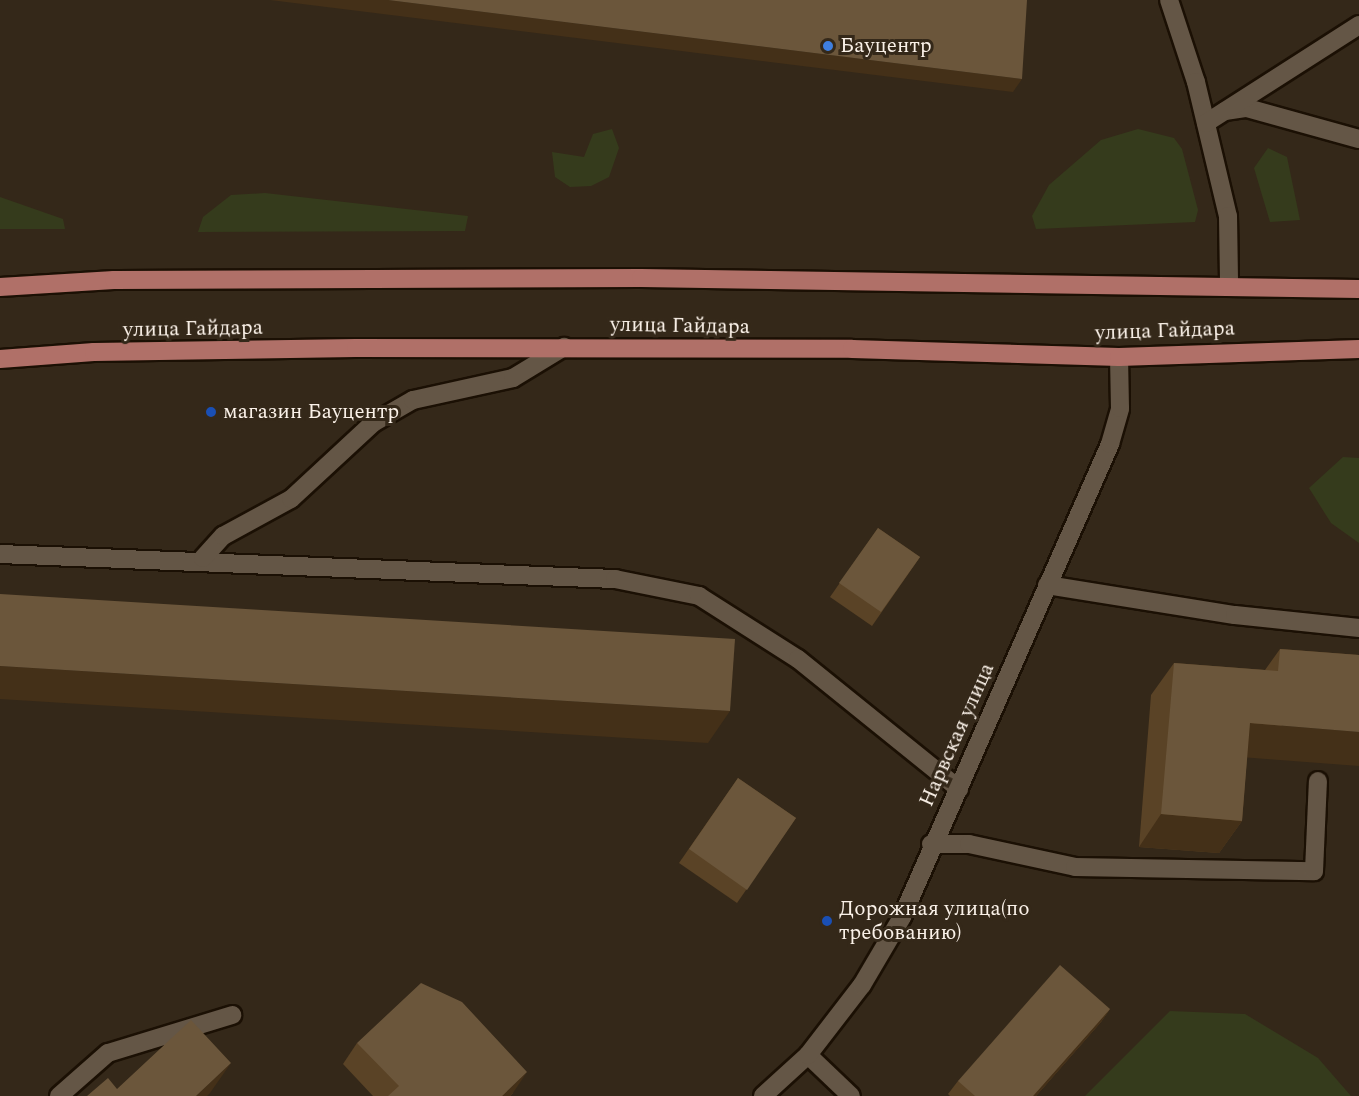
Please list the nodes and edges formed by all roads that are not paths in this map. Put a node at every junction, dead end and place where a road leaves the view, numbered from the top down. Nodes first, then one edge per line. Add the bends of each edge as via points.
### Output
1 (1168, 0) edge
2 (1359, 25) edge
3 (1212, 117) junction
4 (1359, 139) edge
5 (0, 273) edge
6 (1228, 283) junction
7 (27, 284) junction
8 (0, 286) edge
9 (1359, 289) edge
10 (564, 347) junction
11 (1359, 349) edge
12 (1119, 357) junction
13 (0, 359) edge
14 (0, 554) edge
15 (203, 558) junction
16 (1047, 585) junction
17 (1359, 628) edge
18 (1318, 782) dead end
19 (959, 789) junction
20 (931, 844) junction
21 (232, 1015) dead end
22 (808, 1055) junction
23 (59, 1096) edge
24 (763, 1096) edge
25 (851, 1096) edge

1 - 3 street
2 - 3 street
3 - 4 street via 1247,108
3 - 6 street via 1228,216
5 - 7 main road
6 - 7 main road via 630,278
6 - 9 main road
7 - 8 main road
10 - 12 main road, улица Гайдара
10 - 13 main road, улица Гайдара via 94,352
10 - 15 street via 513,378 413,400 373,423 291,499 223,536
11 - 12 main road, улица Гайдара
12 - 16 street, Нарвская улица via 1120,408 1110,444
14 - 15 street
15 - 19 street via 615,579 699,596 798,659
16 - 17 street via 1235,615
16 - 19 street, Нарвская улица
18 - 20 street via 1314,870 1075,867 969,844
19 - 20 street, Нарвская улица
20 - 22 street, Нарвская улица via 902,917 862,984
21 - 23 street via 108,1053
22 - 24 street, Нарвская улица
22 - 25 street

